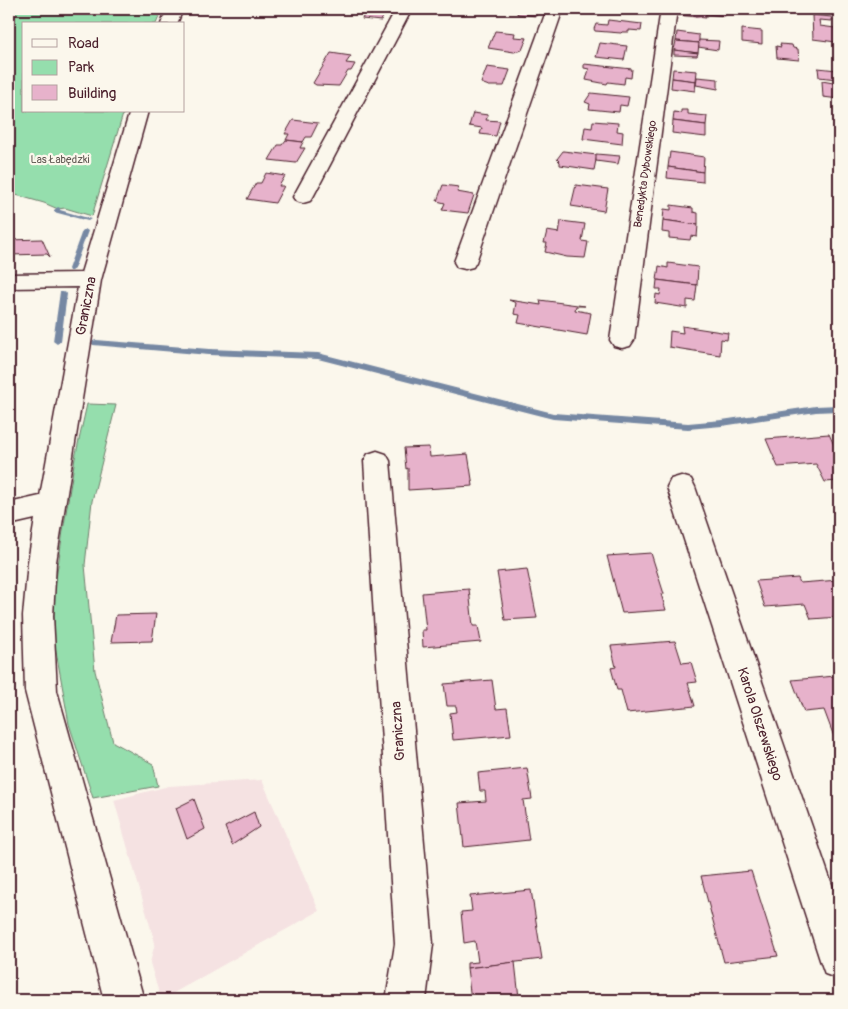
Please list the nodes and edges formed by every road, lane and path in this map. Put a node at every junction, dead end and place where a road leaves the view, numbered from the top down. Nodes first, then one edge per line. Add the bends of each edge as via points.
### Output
1 (176, 9) edge
2 (404, 9) edge
3 (555, 9) edge
4 (668, 9) edge
5 (170, 22) edge
6 (139, 112) edge
7 (303, 197) dead end
8 (465, 262) dead end
9 (90, 280) junction
10 (9, 281) edge
11 (622, 340) dead end
12 (377, 461) dead end
13 (682, 487) dead end
14 (52, 504) junction
15 (9, 514) edge
16 (839, 960) edge
17 (124, 1000) edge
18 (406, 1000) edge

1 - 5 street
2 - 7 street
3 - 8 street
4 - 11 street, Benedykta Dybowskiego
6 - 9 street, Graniczna
9 - 10 street
9 - 14 street, Graniczna
12 - 18 street, Graniczna via 414,944
13 - 16 street, Karola Olszewskiego
14 - 15 street
14 - 17 street, Graniczna via 42,562 38,616 41,691

